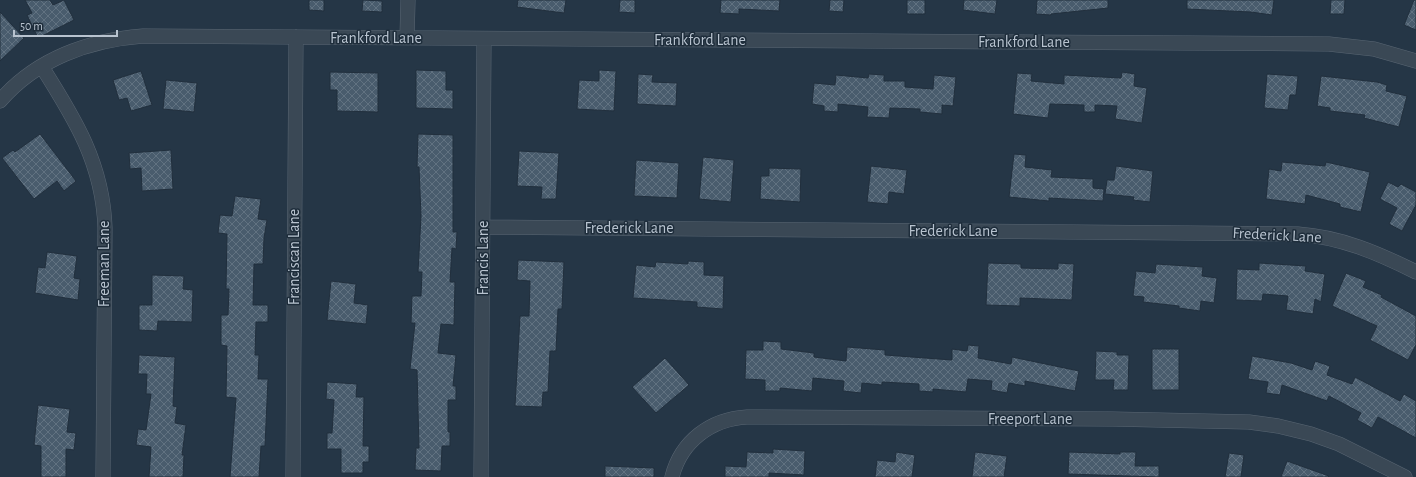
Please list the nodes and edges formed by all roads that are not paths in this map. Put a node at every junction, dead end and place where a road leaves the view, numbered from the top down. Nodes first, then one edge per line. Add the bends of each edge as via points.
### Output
1 (408, 0) edge
2 (296, 37) junction
3 (407, 38) junction
4 (484, 39) junction
5 (1416, 61) edge
6 (42, 66) junction
7 (0, 101) edge
8 (483, 227) junction
9 (1416, 272) edge
10 (103, 477) edge
11 (293, 477) edge
12 (481, 477) edge
13 (672, 477) edge
14 (1405, 477) edge

1 - 3 street
2 - 3 street, Frankford Lane
2 - 6 street, Frankford Lane via 114,38 72,51
2 - 11 street, Franciscan Lane
3 - 4 street, Frankford Lane
4 - 5 street, Frankford Lane via 1329,44 1374,49
4 - 8 street, Francis Lane
6 - 7 street, Frankford Lane via 14,86
6 - 10 street, Freeman Lane via 86,141 103,199
8 - 9 street, Frederick Lane via 1298,234 1361,246
8 - 12 street, Francis Lane
13 - 14 street, Freeport Lane via 682,453 697,436 716,423 747,417 1249,422 1311,434 1346,447

